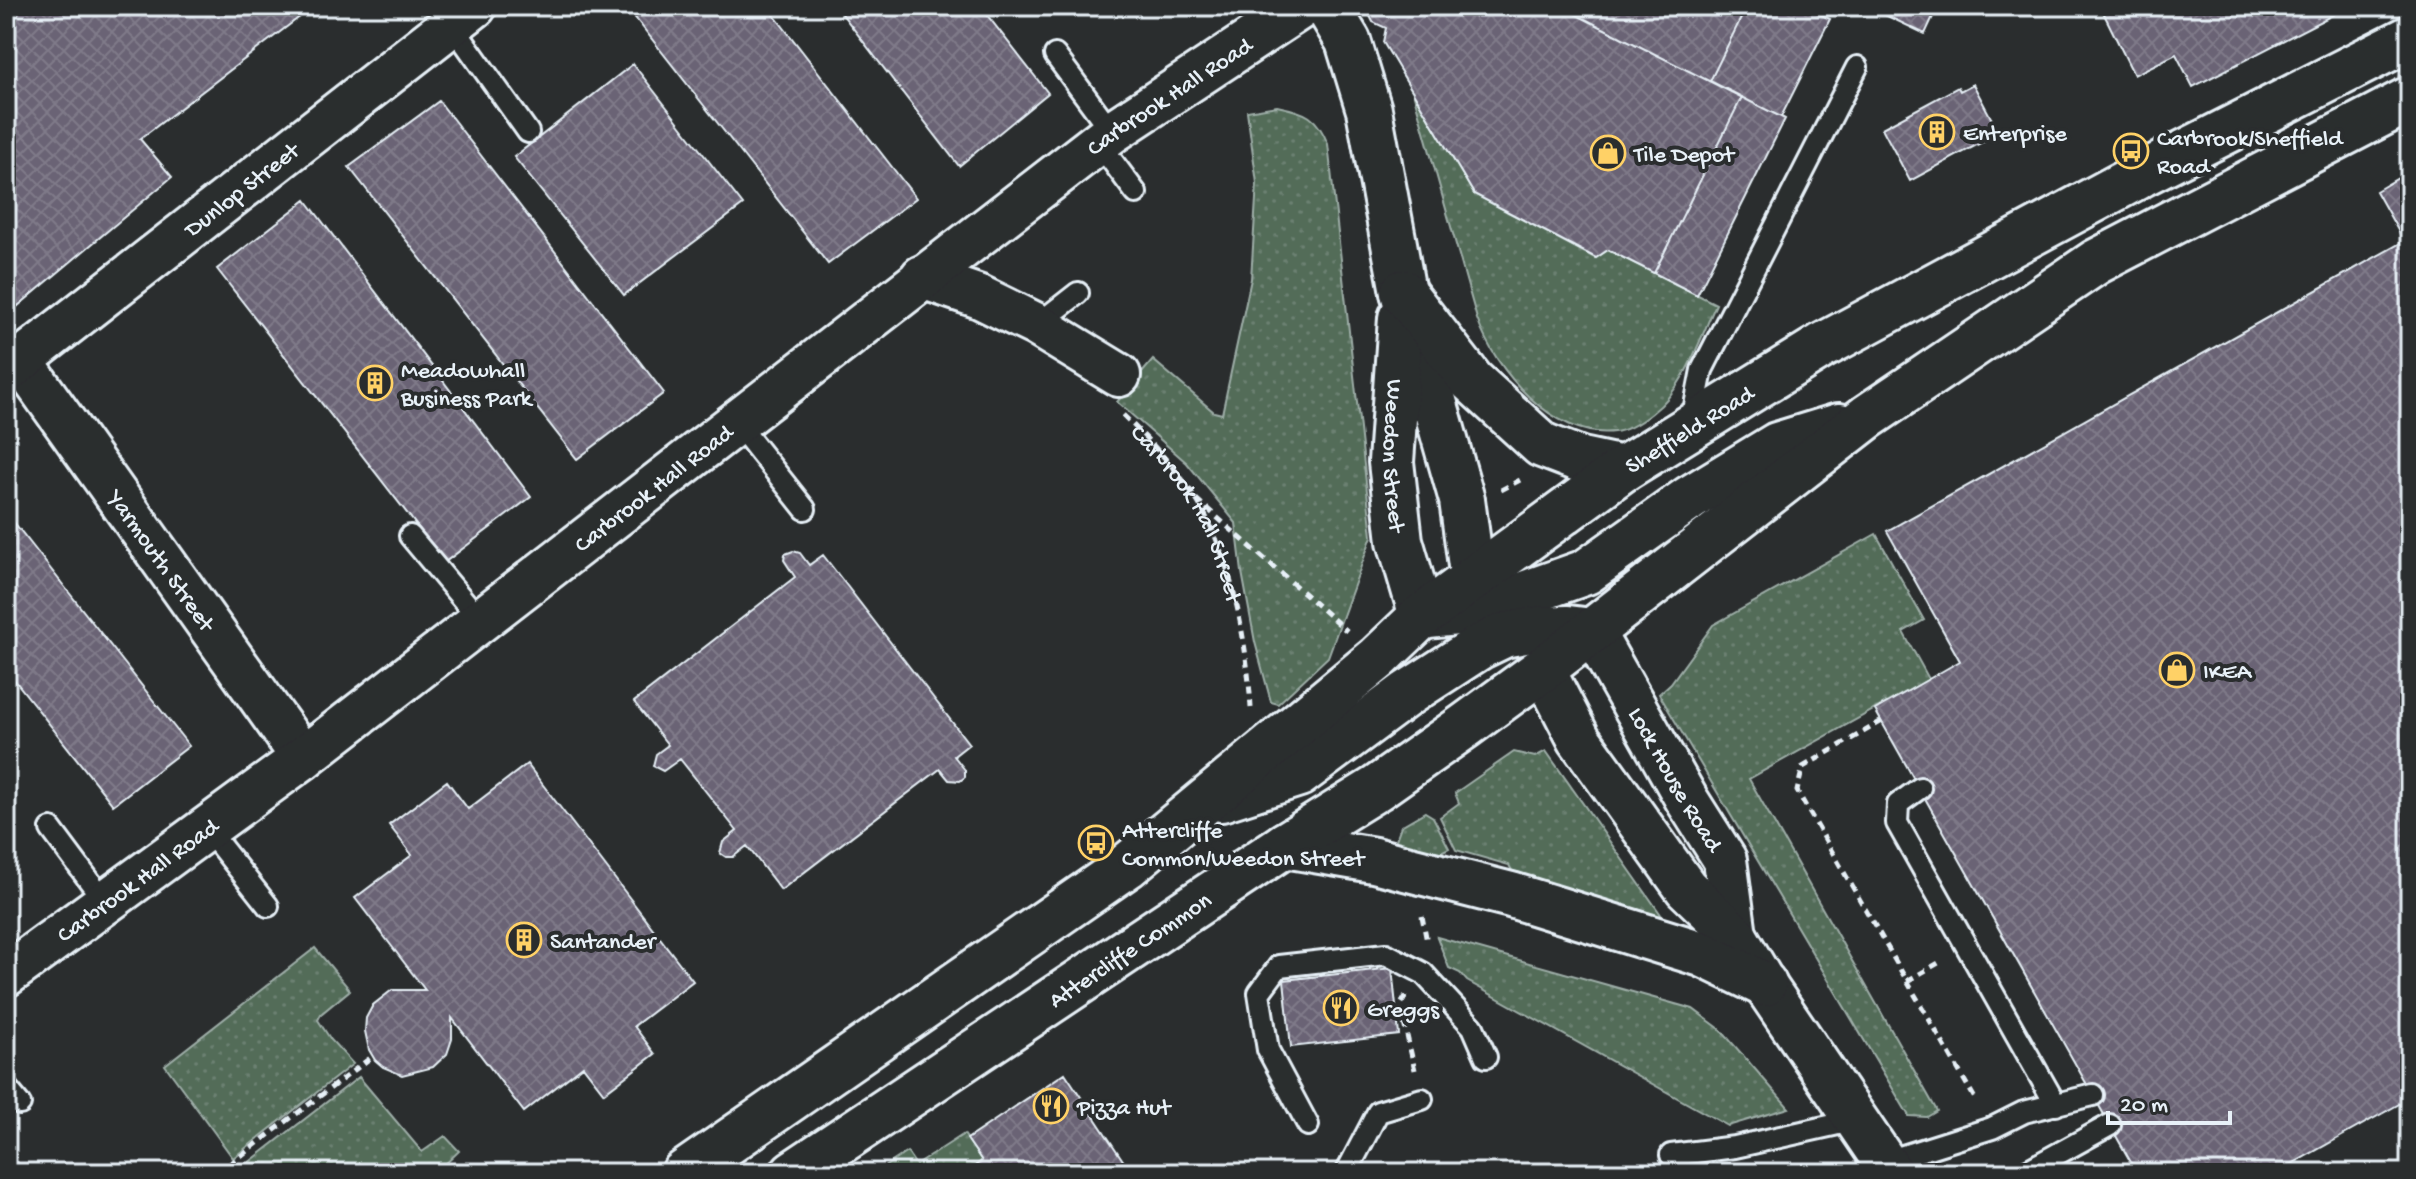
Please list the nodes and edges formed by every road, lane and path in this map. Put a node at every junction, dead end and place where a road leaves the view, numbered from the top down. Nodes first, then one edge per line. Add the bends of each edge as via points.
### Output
1 (1303, 6) edge
2 (1327, 6) edge
3 (464, 15) edge
4 (2410, 38) edge
5 (1055, 55) dead end
6 (1857, 67) dead end
7 (2410, 99) edge
8 (528, 132) dead end
9 (1105, 137) junction
10 (1136, 193) dead end
11 (922, 277) junction
12 (1403, 292) junction
13 (1078, 293) dead end
14 (1037, 325) junction
15 (14, 366) edge
16 (1119, 375) joint
17 (1867, 417) junction
18 (736, 422) junction
19 (1691, 425) junction
20 (1542, 445) junction
21 (1623, 469) junction
22 (1196, 499) junction
23 (1462, 500) junction
24 (805, 509) dead end
25 (1539, 530) junction
26 (410, 536) dead end
27 (1476, 613) junction
28 (1422, 616) junction
29 (480, 620) junction
30 (1537, 630) junction
31 (1592, 631) junction
32 (1378, 658) junction
33 (1882, 721) dead end
34 (1465, 726) junction
35 (1267, 750) junction
36 (303, 758) junction
37 (1920, 788) dead end
38 (1199, 806) junction
39 (51, 829) dead end
40 (207, 829) junction
41 (1285, 845) junction
42 (106, 903) junction
43 (268, 906) dead end
44 (1735, 935) junction
45 (6, 975) edge
46 (1764, 984) junction
47 (373, 1056) dead end
48 (1486, 1057) dead end
49 (6, 1087) edge
50 (2093, 1095) dead end
51 (1422, 1099) dead end
52 (20, 1104) dead end
53 (2056, 1105) junction
54 (1856, 1120) junction
55 (1308, 1125) dead end
56 (2110, 1125) dead end
57 (1992, 1128) junction
58 (1671, 1155) dead end
59 (1246, 1166) dead end
60 (1888, 1168) edge
61 (218, 1173) edge
62 (684, 1173) edge
63 (793, 1173) edge
64 (1252, 1173) edge
65 (1346, 1173) edge
66 (2023, 1173) edge

1 - 9 street, Carbrook Hall Road
2 - 12 main road, Weedon Street via 1348,41 1369,110
3 - 8 lane
3 - 15 street, Dunlop Street
4 - 19 main road, Sheffield Road via 1822,346
5 - 9 lane
6 - 19 lane via 1702,370
7 - 17 main road, Sheffield Road via 2096,262
9 - 10 lane
9 - 11 street, Carbrook Hall Road
11 - 14 street
11 - 18 street, Carbrook Hall Road
12 - 20 main road via 1472,381
12 - 23 main road, Weedon Street
12 - 28 main road, Weedon Street via 1391,462 1400,541
13 - 14 lane
14 - 16 street
15 - 36 street, Yarmouth Street
16 - 22 path, Carbrook Hall Street via 1101,398 1161,453
17 - 30 main road, Sheffield Road via 1777,445 1690,498 1586,572
17 - 31 main road, Sheffield Road
18 - 24 lane
18 - 29 street, Carbrook Hall Road
19 - 21 main road, Sheffield Road
20 - 21 main road
20 - 23 path via 1518,482
21 - 25 main road, Sheffield Road
22 - 32 path
22 - 35 path, Carbrook Hall Street via 1220,547 1238,613 1252,727
23 - 27 main road, Weedon Street
25 - 27 main road, Sheffield Road
25 - 30 main road
26 - 29 lane
27 - 28 main road, Sheffield Road
27 - 30 main road, Sheffield Road
27 - 34 main road, Weedon Street via 1473,699
27 - 38 main road via 1372,718 1299,774
28 - 32 main road
29 - 36 street, Carbrook Hall Road
30 - 31 main road, Sheffield Road
30 - 34 main road, Attercliffe Common
30 - 44 street, Lock House Road via 1579,739 1686,888
31 - 44 street, Lock House Road via 1725,860
32 - 35 main road
33 - 57 path via 1803,767 1797,791
34 - 41 main road, Attercliffe Common
35 - 38 main road
36 - 40 street, Carbrook Hall Road
37 - 53 lane via 1898,804 1897,823
38 - 62 main road via 1127,866
39 - 42 lane
40 - 42 street, Carbrook Hall Road
40 - 43 lane
41 - 46 main road via 1374,860 1511,895 1702,954
41 - 63 main road, Attercliffe Common
42 - 45 street, Carbrook Hall Road
44 - 46 street, Lock House Road
46 - 54 street, Lock House Road
47 - 61 path
48 - 55 lane via 1473,1027 1423,973 1386,954 1279,966 1259,993 1268,1050
49 - 52 lane
50 - 53 lane
51 - 65 lane via 1378,1112
53 - 57 lane via 2024,1112
54 - 58 lane via 1735,1147
54 - 60 street, Lock House Road
56 - 66 lane
57 - 60 lane
59 - 64 path

